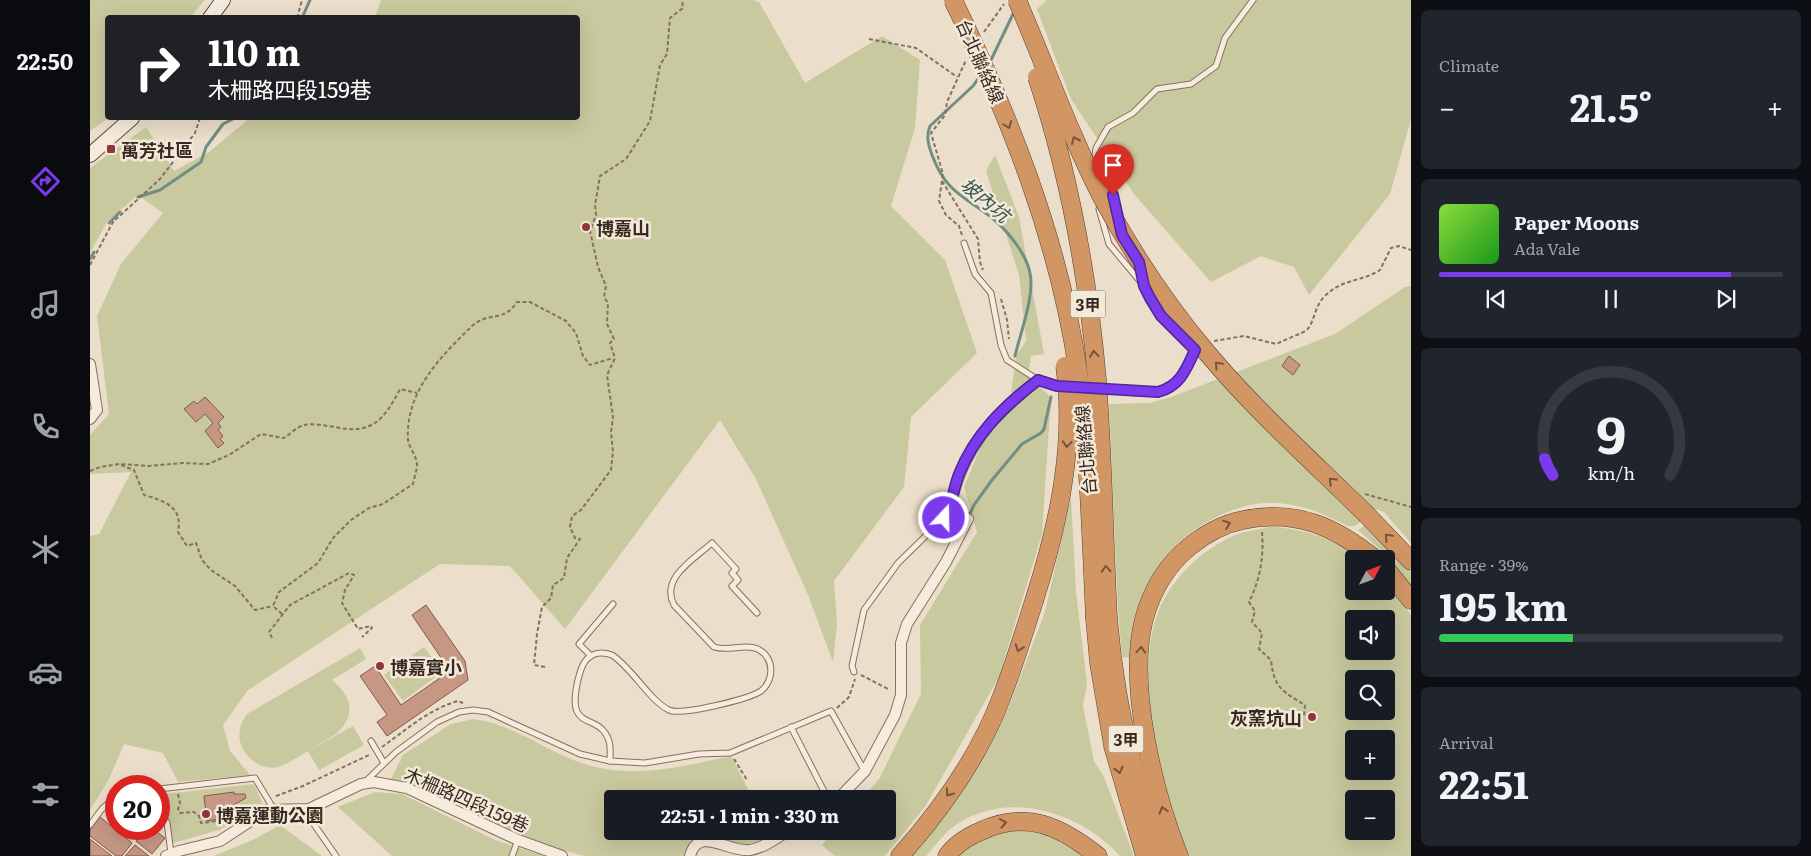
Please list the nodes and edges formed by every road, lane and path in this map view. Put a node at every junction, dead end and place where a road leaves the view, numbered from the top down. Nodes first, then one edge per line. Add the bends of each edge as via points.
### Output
1 (223, 0) edge
2 (302, 0) edge
3 (682, 0) edge
4 (953, 0) edge
5 (1010, 0) edge
6 (1017, 0) edge
7 (1253, 0) edge
8 (212, 15) edge
9 (298, 15) edge
10 (869, 38) dead end
11 (958, 77) dead end
12 (947, 102) dead end
13 (130, 120) edge
14 (199, 120) edge
15 (90, 154) edge
16 (1026, 172) junction
17 (942, 181) junction
18 (1099, 209) dead end
19 (964, 243) joint
20 (1411, 250) edge
21 (90, 265) edge
22 (986, 276) dead end
23 (1144, 286) junction
24 (1000, 297) dead end
25 (1009, 343) dead end
26 (1195, 350) junction
27 (614, 358) junction
28 (90, 364) edge
29 (1038, 380) junction
30 (1084, 388) dead end
31 (1093, 389) dead end
32 (417, 393) junction
33 (90, 419) edge
34 (119, 464) junction
35 (90, 471) edge
36 (1373, 496) dead end
37 (1411, 507) edge
38 (950, 508) junction
39 (1264, 549) dead end
40 (1363, 550) edge
41 (1410, 561) edge
42 (1395, 580) edge
43 (1411, 600) edge
44 (613, 604) dead end
45 (273, 606) junction
46 (756, 613) dead end
47 (282, 614) junction
48 (1101, 618) junction
49 (362, 637) dead end
50 (272, 638) dead end
51 (591, 656) junction
52 (545, 667) dead end
53 (854, 672) junction
54 (901, 695) junction
55 (831, 710) junction
56 (1304, 717) dead end
57 (791, 727) junction
58 (371, 741) dead end
59 (730, 752) junction
60 (610, 761) junction
61 (384, 764) junction
62 (865, 771) junction
63 (412, 774) dead end
64 (747, 780) dead end
65 (362, 784) junction
66 (177, 787) junction
67 (170, 788) edge
68 (407, 788) junction
69 (823, 790) edge
70 (847, 790) edge
71 (105, 807) edge
72 (273, 808) junction
73 (304, 810) junction
74 (90, 824) edge
75 (240, 829) junction
76 (168, 840) edge
77 (518, 840) junction
78 (707, 840) edge
79 (707, 840) edge
80 (770, 840) edge
81 (168, 855) edge
82 (336, 856) edge
83 (512, 856) edge
84 (562, 856) edge
85 (690, 856) edge
86 (900, 856) edge
87 (947, 856) edge
88 (1098, 856) edge
89 (1145, 856) edge
90 (1162, 856) edge
91 (1179, 856) edge

1 - 8 main road
2 - 9 path
3 - 27 path via 683,8 670,18 667,54 660,65 650,121 626,159 600,176 596,215 590,231 606,286 607,324 614,339 610,343
4 -> 16 highway, 台北聯絡線 / 3甲, bridge via 997,97
48 -> 5 highway, 台北聯絡線 / 3甲, bridge via 1097,380 1083,267 1058,149
41 -> 6 highway, bridge via 1247,396 1208,354 1164,297 1131,247 1097,185
7 - 23 lane via 1225,38 1216,66 1190,84 1157,89 1133,113 1108,127 1096,148 1097,162 1117,208 1122,235 1139,262
10 - 11 path via 916,48
12 - 17 path via 945,115 931,133 943,174
13 - 15 main road
14 - 21 path via 194,133 160,179 108,229
16 - 48 highway, 台北聯絡線 / 3甲, bridge via 1055,262 1078,370
16 -> 86 highway, bridge via 1048,258 1067,378 1065,474 1034,601 1002,697 966,770
17 - 19 path via 939,201 946,215 959,226
17 - 22 path via 978,239 980,262
18 - 23 lane via 1109,244
19 - 29 lane via 974,274 991,293 1007,360
20 - 26 path via 1399,246 1391,248 1380,270 1332,290 1319,302 1306,331 1276,344 1255,337 1228,337
23 - 26 lane via 1161,316
24 - 25 path
26 - 31 lane via 1179,382 1166,390 1148,393
27 - 32 path via 590,365 583,356 576,333 566,321 530,302 517,302 501,317 479,320 448,350
27 - 52 path via 607,375 612,417 611,470 581,510 572,516 570,527 575,538 580,540 567,558 564,578 553,585 551,598 542,607 537,634 534,665
28 - 33 street via 97,410
29 - 30 lane via 1057,386
29 - 38 street via 1008,403 977,439 959,474
32 - 34 path via 400,389 390,408 372,427 352,431 304,425 284,438 261,434 229,455 208,464
32 - 45 path via 409,420 408,442 417,464 413,484 384,504 369,508 351,520 334,538 318,563 279,592
34 - 35 path
34 - 45 path via 134,470 144,495 165,501 177,511 178,532 187,546 196,543 202,560 211,570 235,586 255,610
36 - 37 path
38 - 53 lane via 944,518 898,563 864,610 852,666
38 - 54 street via 968,519 946,562 907,624 901,642
39 - 56 path via 1257,586 1249,602 1255,611 1252,622 1262,633 1260,649 1271,660 1280,690 1305,705
91 -> 40 highway via 1158,790 1146,736 1140,686 1144,619 1156,588 1173,560 1200,538 1228,523 1261,516 1293,517 1327,527
42 - 43 highway
44 - 51 lane via 579,644
45 - 47 path
46 - 51 lane via 732,586 738,580 732,573 736,569 712,542 677,575 670,589 670,598 714,647 745,646 762,651 770,664 770,680 766,686 753,694 677,713 662,705 612,655
47 - 49 path via 292,604 349,573 354,575 342,602 358,629 371,626
47 - 50 path via 269,632
48 -> 89 highway, 台北聯絡線 / 3甲 via 1100,672 1113,746
48 - 90 highway, 台北聯絡線 / 3甲 via 1130,762
51 - 60 lane via 582,666 574,706 583,720 607,736
53 - 54 path
53 - 55 path via 854,686 848,697
54 - 62 street via 895,715
55 - 57 lane
55 - 62 lane
57 - 59 lane
57 - 69 lane
58 - 61 lane
59 - 60 lane via 645,763
59 - 64 path
60 - 61 lane via 580,754 501,717 473,710 448,716
61 - 65 lane
62 - 70 street
63 - 68 lane
65 - 68 street, 木柵路四段159巷 via 388,783
65 - 73 street, 木柵路四段159巷
66 - 67 lane
66 - 72 lane via 255,778
66 - 75 path via 180,813 194,812 201,823 232,819
68 - 77 street, 木柵路四段159巷
71 - 74 lane
72 - 73 street, 木柵路四段159巷
72 - 75 street via 262,812
73 - 82 lane
75 - 81 street via 210,844
76 - 81 lane
77 - 83 lane
77 - 84 street, 木柵路四段159巷
78 - 85 street via 694,844
79 - 80 street via 739,850 749,850
87 -> 88 highway via 970,835 998,823 1022,820 1065,833

